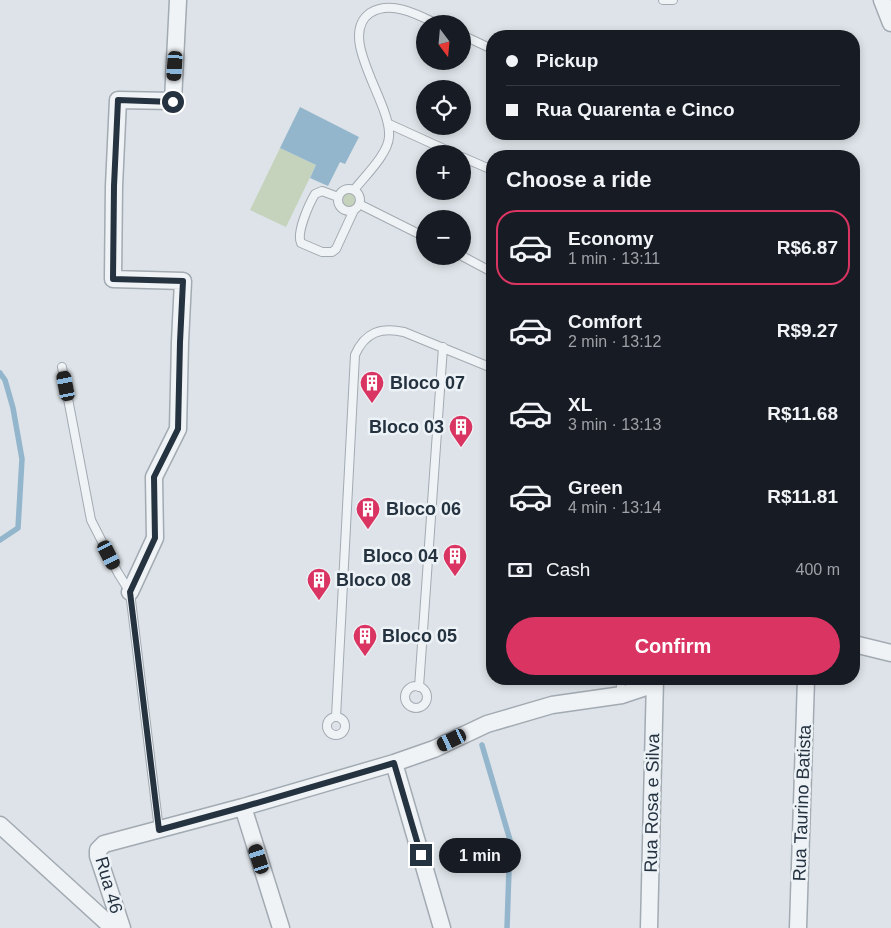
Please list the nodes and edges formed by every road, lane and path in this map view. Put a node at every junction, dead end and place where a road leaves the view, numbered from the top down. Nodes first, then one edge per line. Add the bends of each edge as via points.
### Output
1 (178, 0) edge
2 (664, 0) edge
3 (673, 0) edge
4 (882, 0) edge
5 (418, 15) edge
6 (891, 23) edge
7 (471, 39) edge
8 (486, 46) edge
9 (389, 124) junction
10 (435, 145) edge
11 (471, 161) edge
12 (486, 167) edge
13 (354, 190) junction
14 (338, 197) junction
15 (357, 207) junction
16 (416, 233) edge
17 (471, 261) edge
18 (486, 269) edge
19 (443, 347) junction
20 (486, 365) edge
21 (62, 367) dead end
22 (130, 592) junction
23 (860, 645) edge
24 (891, 653) edge
25 (621, 685) edge
26 (647, 685) edge
27 (655, 685) edge
28 (806, 685) edge
29 (419, 686) dead end
30 (622, 695) junction
31 (336, 717) dead end
32 (394, 763) junction
33 (243, 807) junction
34 (0, 825) edge
35 (159, 830) junction
36 (113, 928) edge
37 (122, 928) edge
38 (281, 928) edge
39 (442, 928) edge
40 (649, 928) edge
41 (798, 928) edge

1 - 22 street via 173,102 118,100 113,279 183,281 178,429 154,477 155,538
2 - 3 lane
4 - 6 street
5 - 9 lane via 389,6 378,7 366,16 359,29 358,41 363,59
7 - 8 lane
9 - 10 lane
9 - 13 lane via 386,150
11 - 12 lane
13 - 14 lane via 344,190
13 - 15 lane via 359,196
14 - 15 lane via 340,208 347,211
14 - 15 lane via 322,191 315,194 301,229 301,243 322,252 332,252
15 - 16 lane
17 - 18 lane
19 - 20 lane
19 - 29 lane
19 - 31 lane via 404,332 378,331 366,338 355,354
21 - 22 lane via 91,520
22 - 35 lane
23 - 24 street
25 - 30 lane
26 - 30 street
27 - 40 street, Rua Rosa e Silva
28 - 41 street, Rua Taurino Batista
30 - 32 street via 552,705 487,724 434,749
32 - 33 street
32 - 39 street
33 - 35 street
33 - 38 street
34 - 36 street
35 - 37 street, Rua 46 via 104,844 98,850

